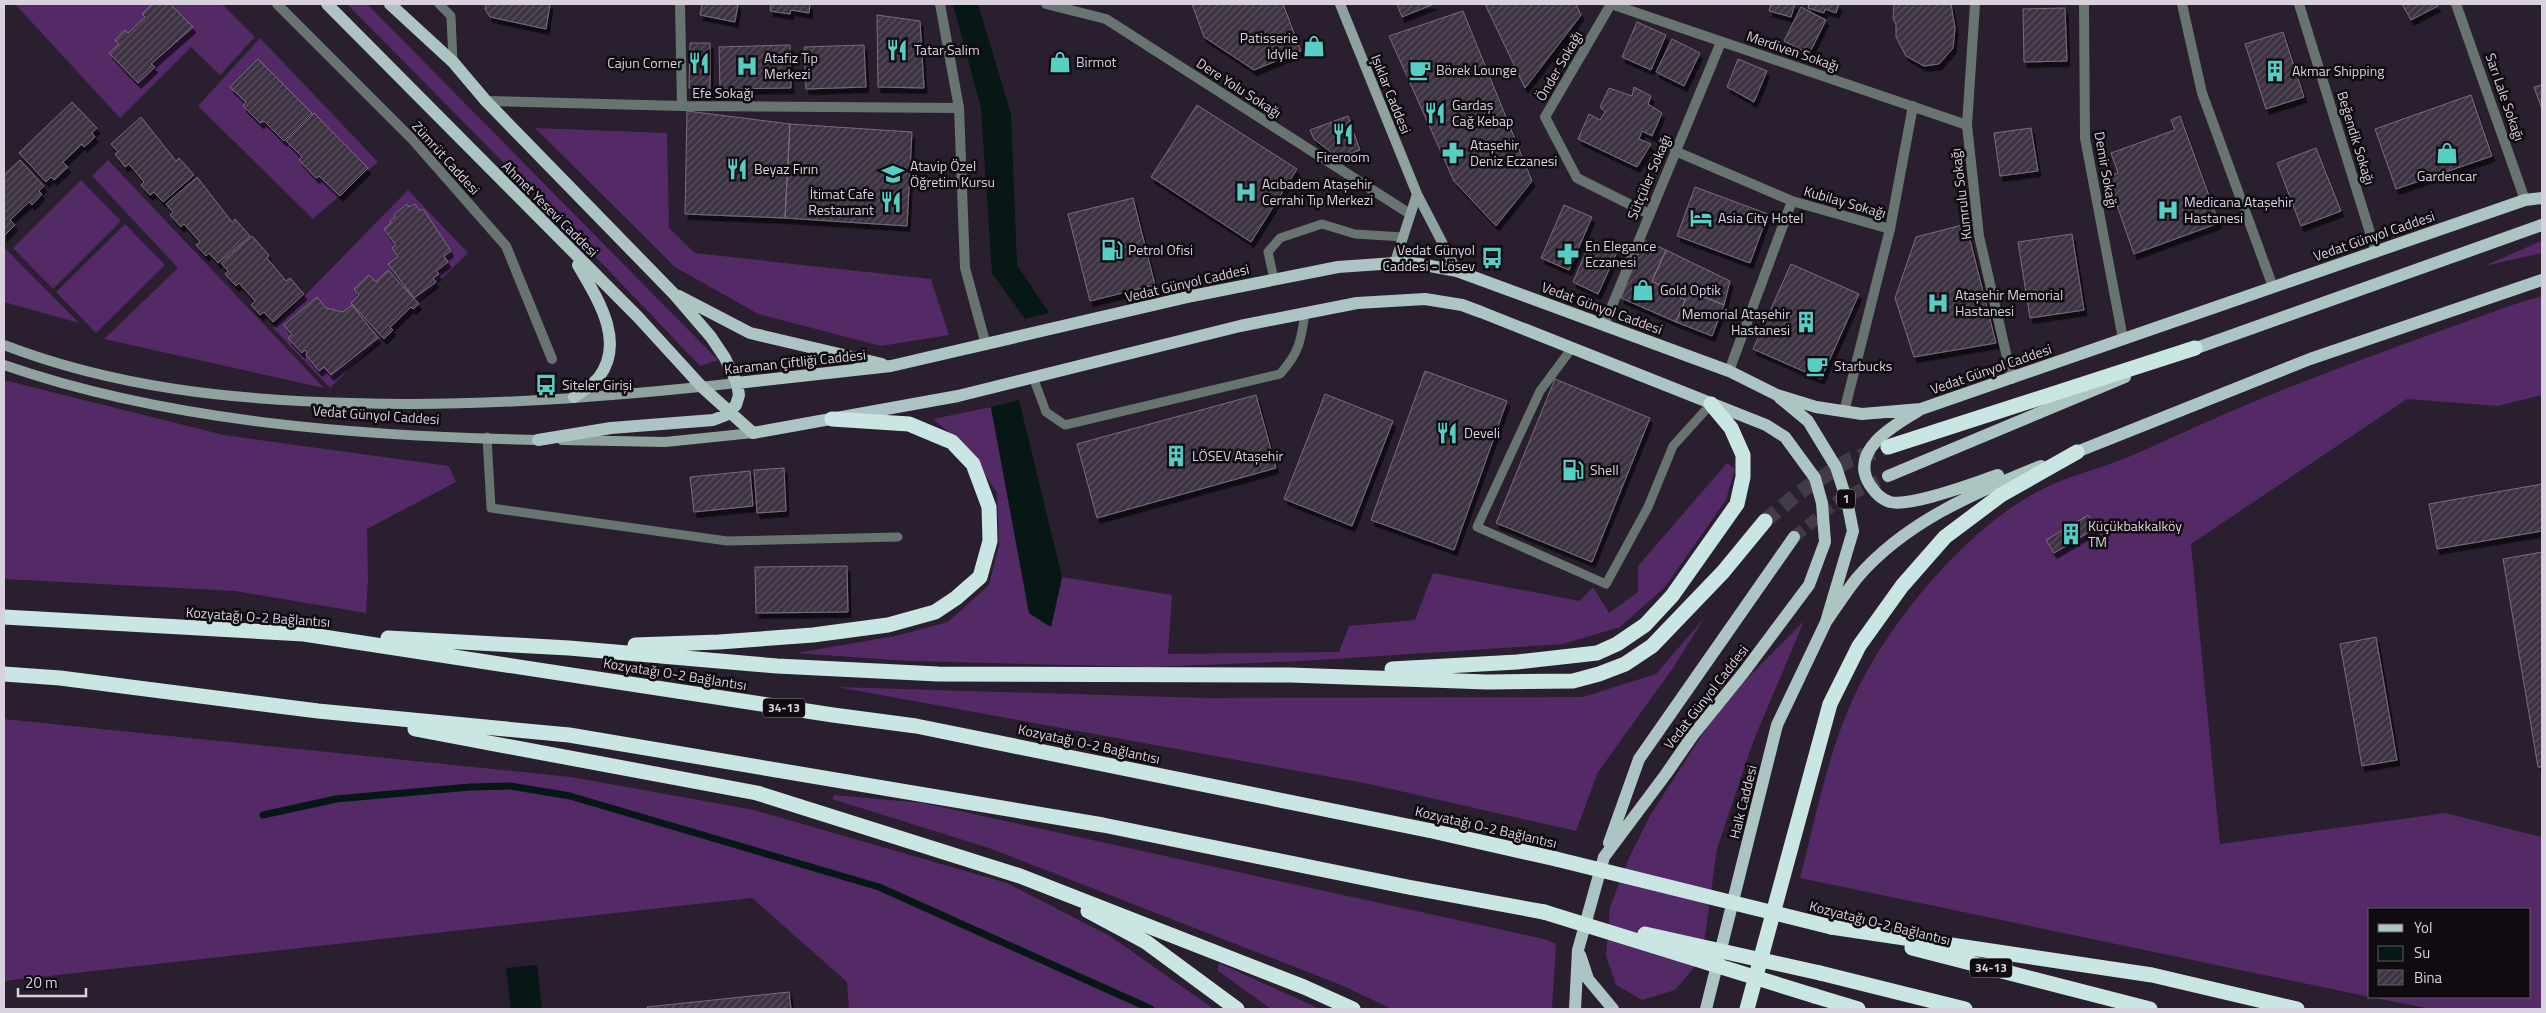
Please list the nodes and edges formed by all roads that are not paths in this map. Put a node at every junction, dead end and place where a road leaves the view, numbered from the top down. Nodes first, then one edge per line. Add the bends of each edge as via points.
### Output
1 (277, 4) edge
2 (327, 4) edge
3 (390, 4) edge
4 (438, 4) edge
5 (680, 4) edge
6 (940, 4) edge
7 (1046, 4) edge
8 (1340, 4) edge
9 (1611, 4) edge
10 (1975, 4) edge
11 (2084, 4) edge
12 (2182, 4) edge
13 (2299, 4) edge
14 (2456, 4) edge
15 (1721, 42) junction
16 (453, 62) junction
17 (486, 101) junction
18 (682, 106) junction
19 (1913, 106) junction
20 (959, 108) junction
21 (1967, 126) junction
22 (1675, 152) junction
23 (1417, 194) junction
24 (2542, 198) edge
25 (2525, 200) junction
26 (1792, 201) junction
27 (1410, 214) junction
28 (1648, 214) junction
29 (2542, 226) edge
30 (1890, 229) junction
31 (1403, 237) junction
32 (567, 248) junction
33 (2376, 252) junction
34 (1395, 262) junction
35 (1457, 271) junction
36 (1274, 280) junction
37 (2542, 280) edge
38 (2273, 287) junction
39 (674, 294) junction
40 (1305, 313) junction
41 (1604, 325) junction
42 (2123, 339) junction
43 (4, 344) edge
44 (986, 345) junction
45 (1572, 348) junction
46 (2195, 348) junction
47 (552, 360) dead end
48 (4, 365) edge
49 (891, 366) junction
50 (1729, 372) junction
51 (1032, 377) junction
52 (2012, 379) junction
53 (737, 383) junction
54 (702, 387) junction
55 (1777, 395) junction
56 (574, 397) junction
57 (1710, 404) junction
58 (1921, 409) junction
59 (729, 412) junction
60 (1844, 412) junction
61 (832, 419) junction
62 (753, 433) junction
63 (487, 437) junction
64 (538, 440) junction
65 (1888, 447) tunnel mouth
66 (2077, 452) junction
67 (1888, 476) tunnel mouth
68 (1765, 521) tunnel mouth
69 (898, 537) dead end
70 (1794, 537) tunnel mouth
71 (4, 617) edge
72 (1826, 622) junction
73 (304, 634) junction
74 (569, 648) junction
75 (4, 674) edge
76 (1290, 675) junction
77 (318, 711) junction
78 (1604, 857) junction
79 (1020, 876) junction
80 (1544, 912) junction
81 (1831, 927) junction
82 (1578, 950) junction
83 (1710, 996) junction
84 (1237, 1009) edge
85 (1353, 1009) edge
86 (1575, 1009) edge
87 (1612, 1009) edge
88 (1694, 1009) edge
89 (1706, 1009) edge
90 (1747, 1009) edge
91 (1858, 1009) edge
92 (1965, 1009) edge
93 (2150, 1009) edge
94 (2296, 1009) edge

1 - 47 street, Zümrüt Caddesi via 412,139 506,246
2 - 32 main road, Ahmet Yesevi Caddesi
3 - 16 main road, Ahmet Yesevi Caddesi
4 - 16 lane via 451,16
5 - 18 street
6 - 20 street
7 - 27 street, Dere Yolu Sokağı via 1106,19
8 - 23 main road, Işıklar Caddesi
9 - 15 street, Merdiven Sokağı
9 - 28 street, Önder Sokağı via 1545,117 1577,178
10 - 21 street, Kumrulu Sokağı
11 - 42 street, Demir Sokağı via 2085,138
12 - 38 street via 2202,94
13 - 33 street, Beğendik Sokağı
14 - 25 street, Sarı Lale Sokağı
15 - 19 street, Merdiven Sokağı
15 - 22 street, Sütçüler Sokağı
16 - 17 main road, Ahmet Yesevi Caddesi
17 - 18 street, Efe Sokağı
17 - 39 main road, Ahmet Yesevi Caddesi
18 - 20 street, Efe Sokağı
19 - 21 street, Merdiven Sokağı
19 - 30 street
20 - 44 street via 965,268
21 - 52 street, Kumrulu Sokağı via 1979,236
22 - 26 street, Kubilay Sokağı
22 - 28 street, Sütçüler Sokağı
23 - 27 main road
23 - 35 main road, Işıklar Caddesi
24 - 25 main road, Vedat Günyol Caddesi
25 - 33 main road, Vedat Günyol Caddesi
26 - 30 street, Kubilay Sokağı
26 - 50 street
27 - 31 main road
28 - 41 street, Sütçüler Sokağı
29 - 46 main road
30 - 60 street, Kubilay Sokağı
31 - 34 main road
31 - 36 lane via 1355,234 1322,224 1280,238 1268,252
32 - 54 main road, Ahmet Yesevi Caddesi via 638,317
32 - 56 main road via 598,299 609,328 610,358 598,378
33 - 38 main road, Vedat Günyol Caddesi
34 - 35 main road, Vedat Günyol Caddesi
34 - 36 main road, Vedat Günyol Caddesi via 1338,267
35 - 41 main road, Vedat Günyol Caddesi
36 - 44 main road, Vedat Günyol Caddesi
37 - 66 main road via 2310,359
38 - 42 main road, Vedat Günyol Caddesi
39 - 49 main road via 750,333
39 - 53 main road, Ahmet Yesevi Caddesi via 711,337
40 - 45 main road, Vedat Günyol Caddesi via 1358,303 1424,299 1462,305
40 - 51 main road, Vedat Günyol Caddesi
40 - 51 lane via 1295,358 1280,374 1065,425 1046,412
41 - 50 main road, Vedat Günyol Caddesi
42 - 52 main road, Vedat Günyol Caddesi
43 - 56 main road, Vedat Günyol Caddesi via 45,360 141,384 228,397 283,402 428,405
44 - 49 main road, Vedat Günyol Caddesi
45 - 57 main road, Vedat Günyol Caddesi
45 - 57 lane via 1540,391 1476,527 1606,584 1648,507 1673,446
46 - 65 highway
46 - 67 main road
48 - 63 main road, Vedat Günyol Caddesi via 132,401 235,419 379,432
49 - 53 main road, Karaman Çiftliği Caddesi
50 - 55 main road, Vedat Günyol Caddesi
51 - 61 main road, Vedat Günyol Caddesi via 958,396
52 - 58 main road, Vedat Günyol Caddesi
53 - 54 main road, Karaman Çiftliği Caddesi
53 - 59 main road via 740,395
54 - 56 main road, Vedat Günyol Caddesi
54 - 59 main road, Ahmet Yesevi Caddesi
55 - 60 main road, Vedat Günyol Caddesi
55 - 72 main road, 1 via 1808,421 1822,442 1836,467 1847,501 1853,531
57 - 76 highway via 1731,428 1743,455 1743,477 1737,504 1672,596 1645,625 1617,644 1597,653 1518,662
57 - 78 main road, Vedat Günyol Caddesi via 1766,426 1785,437 1801,455 1815,478 1822,503 1826,542 1809,585 1692,735
58 - 60 main road, Vedat Günyol Caddesi via 1862,414
58 - 66 main road via 1895,424 1869,448 1865,477 1876,495 1890,502 1911,502
59 - 62 main road, Ahmet Yesevi Caddesi
59 - 64 main road via 720,418 698,422 611,428
61 - 62 main road
61 - 74 highway via 909,424 952,442 973,464 989,508 990,541 980,577 936,612 888,625 814,635 719,642
62 - 64 main road, Vedat Günyol Caddesi via 666,442
63 - 64 main road, Vedat Günyol Caddesi
63 - 69 lane via 491,508 728,540
66 - 72 main road via 1979,491 1921,522 1858,578
66 - 90 highway via 2001,495 1945,537 1902,586 1859,646 1830,704
68 - 76 highway via 1652,646 1625,664 1599,674 1572,681 1534,682
70 - 78 main road via 1639,759
71 - 73 highway, Kozyatağı O-2 Bağlantısı / 34-13
72 - 83 main road, Halk Caddesi via 1777,725
73 - 74 highway
73 - 81 highway, Kozyatağı O-2 Bağlantısı / 34-13, bridge via 916,726 1432,831
74 - 76 highway via 777,666 938,674
75 - 77 highway via 60,678
77 - 79 highway via 757,793
77 - 80 highway via 569,735 1103,825 1408,888
78 - 82 main road, Vedat Günyol Caddesi
79 - 84 highway via 1146,942
79 - 85 highway
80 - 91 highway, bridge
80 - 92 highway, bridge via 1820,973
81 - 93 highway, Kozyatağı O-2 Bağlantısı / 34-13
81 - 94 highway via 2152,975
82 - 86 main road
82 - 87 main road via 1588,979
83 - 88 main road
83 - 89 main road, Halk Caddesi

